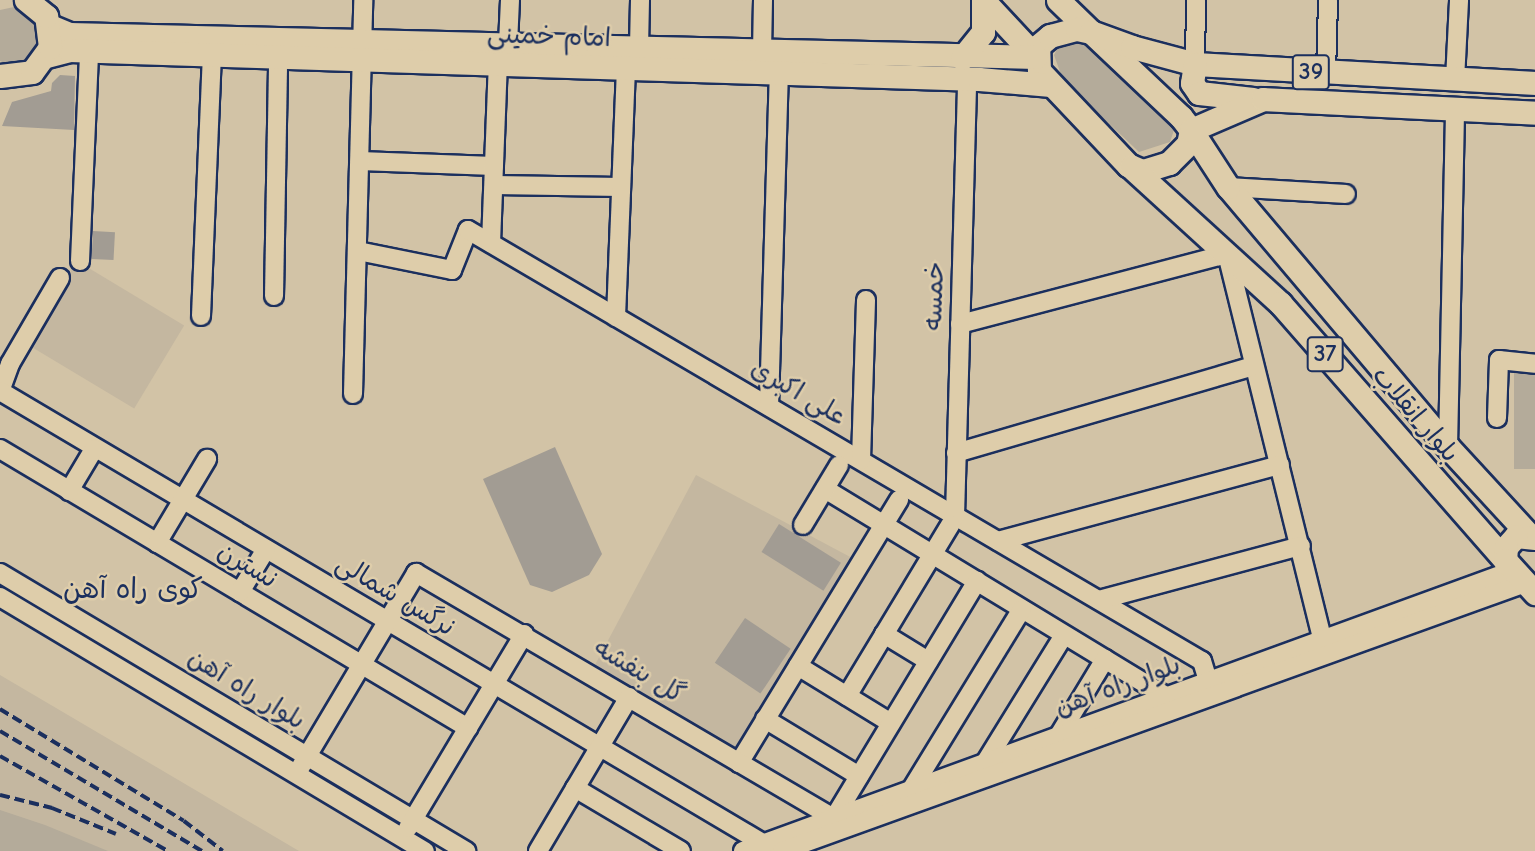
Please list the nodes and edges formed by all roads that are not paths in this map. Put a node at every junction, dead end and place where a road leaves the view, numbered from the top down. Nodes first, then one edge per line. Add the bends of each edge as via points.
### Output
1 (26, 0) edge
2 (363, 0) edge
3 (510, 0) edge
4 (640, 0) edge
5 (763, 0) edge
6 (983, 0) edge
7 (1058, 0) edge
8 (1196, 0) edge
9 (1328, 0) edge
10 (1459, 0) edge
11 (49, 14) edge
12 (1091, 33) junction
13 (639, 48) junction
14 (363, 49) junction
15 (89, 51) junction
16 (762, 52) junction
17 (503, 54) junction
18 (212, 55) junction
19 (47, 56) junction
20 (278, 57) junction
21 (1035, 57) junction
22 (1195, 64) junction
23 (626, 68) junction
24 (965, 68) junction
25 (779, 73) junction
26 (1326, 73) junction
27 (1, 77) edge
28 (1455, 80) junction
29 (1535, 83) edge
30 (1051, 85) junction
31 (1263, 99) junction
32 (1455, 109) junction
33 (1535, 113) edge
34 (1191, 130) junction
35 (360, 161) junction
36 (1129, 164) junction
37 (494, 166) junction
38 (494, 185) junction
39 (621, 187) junction
40 (1228, 187) junction
41 (1346, 194) dead end
42 (491, 243) junction
43 (358, 251) junction
44 (1227, 254) junction
45 (80, 261) dead end
46 (60, 278) dead end
47 (274, 296) dead end
48 (866, 300) dead end
49 (201, 316) dead end
50 (616, 317) junction
51 (960, 324) junction
52 (1535, 364) edge
53 (1254, 366) junction
54 (353, 394) dead end
55 (3, 401) edge
56 (769, 407) junction
57 (1497, 418) dead end
58 (1448, 447) junction
59 (0, 449) edge
60 (94, 449) junction
61 (956, 453) junction
62 (207, 459) dead end
63 (861, 460) junction
64 (839, 465) dead end
65 (1280, 465) junction
66 (825, 489) junction
67 (69, 491) junction
68 (183, 500) junction
69 (899, 500) dead end
70 (953, 521) junction
71 (803, 525) dead end
72 (884, 525) junction
73 (1532, 537) edge
74 (998, 541) junction
75 (157, 543) junction
76 (1301, 546) junction
77 (266, 549) junction
78 (932, 554) junction
79 (0, 573) edge
80 (1518, 577) edge
81 (977, 582) junction
82 (240, 592) junction
83 (36, 594) junction
84 (0, 597) edge
85 (1099, 600) junction
86 (1022, 609) junction
87 (25, 612) junction
88 (387, 621) junction
89 (524, 634) junction
90 (884, 634) junction
91 (1064, 635) junction
92 (1322, 638) junction
93 (1105, 659) junction
94 (929, 661) junction
95 (362, 664) junction
96 (798, 666) junction
97 (162, 670) junction
98 (1208, 681) junction
99 (494, 685) junction
100 (151, 687) junction
101 (846, 696) junction
102 (629, 697) junction
103 (1167, 697) junction
104 (765, 719) junction
105 (891, 723) junction
106 (468, 728) junction
107 (1058, 737) junction
108 (599, 748) junction
109 (307, 756) junction
110 (739, 763) junction
111 (985, 763) junction
112 (297, 774) junction
113 (859, 776) junction
114 (575, 788) junction
115 (911, 790) junction
116 (834, 818) junction
117 (413, 820) junction
118 (403, 837) junction
119 (770, 847) edge
120 (425, 851) edge
121 (466, 851) edge
122 (538, 851) edge
123 (681, 851) edge
124 (743, 851) edge
125 (782, 851) edge

1 - 11 main road
2 - 14 street
3 - 17 street
4 - 13 street
5 - 16 street
6 - 21 main road, 37
6 - 24 main road via 983,32
7 - 12 main road, 37
8 - 22 street
9 - 26 street
10 - 28 street
11 - 14 main road, امام خمینی via 69,34
11 - 19 main road
12 - 21 main road via 1064,30 1038,46
12 - 22 main road, 39
12 - 34 main road, 37
13 - 16 main road, امام خمینی
13 - 17 main road, امام خمینی
14 - 17 main road, امام خمینی
14 - 20 main road, امام خمینی
14 - 35 street
15 - 18 main road, امام خمینی
15 - 19 main road, امام خمینی
15 - 45 street
16 - 24 main road, امام خمینی
17 - 23 main road, امام خمینی
17 - 37 street
18 - 20 main road, امام خمینی
18 - 49 street
19 - 27 main road via 23,76
20 - 47 street
21 - 24 main road, امام خمینی via 1000,53
21 - 30 main road, 37
22 - 26 main road, 39
22 - 31 main road via 1192,83 1205,97
23 - 25 main road, امام خمینی
23 - 39 street
24 - 25 main road, امام خمینی
24 - 30 main road, امام خمینی
24 - 51 street, خمسه
25 - 56 street
26 - 28 main road, 39
28 - 29 main road, 39
30 - 36 main road, 37
31 - 32 main road, 39
31 - 34 main road, 39
32 - 33 main road, 39
32 - 58 street
34 - 36 main road via 1188,144 1169,163 1154,170
34 - 40 main road, بلوار انقلاب / 37
35 - 37 street
35 - 43 street
36 - 44 main road, بلوار انقلاب / 37
37 - 38 street
38 - 39 street
38 - 42 street
39 - 50 street
40 - 41 street
40 - 58 main road, بلوار انقلاب / 37
42 - 43 street, علی اکبری via 468,230 452,270
42 - 50 street, علی اکبری
43 - 54 street
44 - 51 street
44 - 53 street
44 - 80 main road, بلوار انقلاب / 37 via 1280,303
46 - 55 street via 10,364
48 - 63 street
50 - 56 street, علی اکبری
51 - 61 street, خمسه
52 - 57 street via 1499,360
53 - 61 street
53 - 65 street
55 - 60 street, نرگس شمالی
56 - 63 street, علی اکبری
58 - 73 main road, بلوار انقلاب / 37
59 - 67 street, نسترن
60 - 67 street
60 - 68 street, نرگس شمالی
61 - 70 street, خمسه
62 - 68 street
63 - 70 street, علی اکبری
64 - 66 street
65 - 74 street
65 - 76 street
66 - 71 street
66 - 72 street
67 - 75 street, نسترن
68 - 75 street
68 - 77 street, نرگس شمالی
69 - 72 street
70 - 74 street, علی اکبری
70 - 78 street
72 - 78 street
72 - 96 street
73 - 80 main road, 37 via 1511,541
74 - 85 street, علی اکبری
75 - 82 street, نسترن
76 - 85 street
76 - 92 street
77 - 82 street
77 - 88 street, نرگس شمالی
78 - 81 street
78 - 90 street
79 - 83 street, بلوار راه آهن
80 - 92 street, بلوار راه آهن
80 - 125 street, بلوار راه آهن
81 - 86 street
81 - 94 street
82 - 95 street, نسترن
83 - 87 street
83 - 97 street, بلوار راه آهن
84 - 87 street, بلوار راه آهن
85 - 98 street, علی اکبری via 1202,661
86 - 91 street
86 - 115 street
87 - 100 street, بلوار راه آهن
88 - 89 street, گل بنفشه via 416,573
88 - 95 street
88 - 99 street, نرگس شمالی
89 - 99 street
89 - 102 street, گل بنفشه
90 - 94 street
90 - 101 street
91 - 93 street
91 - 111 street
92 - 98 street, بلوار راه آهن
93 - 103 street
93 - 107 street
94 - 105 street
95 - 106 street, نسترن
95 - 109 street
96 - 101 street
96 - 104 street
97 - 100 street
97 - 109 street, بلوار راه آهن
98 - 103 street, بلوار راه آهن
99 - 106 street
99 - 108 street, نرگس شمالی
100 - 112 street, بلوار راه آهن
101 - 105 street
102 - 108 street
102 - 110 street, گل بنفشه
103 - 107 street, بلوار راه آهن
104 - 110 street
104 - 113 street
105 - 113 street
106 - 117 street
107 - 111 street, بلوار راه آهن
108 - 114 street
108 - 119 street, نرگس شمالی
109 - 112 street
109 - 117 street, بلوار راه آهن
110 - 116 street, گل بنفشه
111 - 115 street, بلوار راه آهن
112 - 118 street, بلوار راه آهن
113 - 116 street
114 - 122 street
114 - 123 street
115 - 116 street, بلوار راه آهن
116 - 119 street, بلوار راه آهن
117 - 118 street
117 - 121 street, بلوار راه آهن
118 - 120 street, بلوار راه آهن
119 - 124 street, بلوار راه آهن

